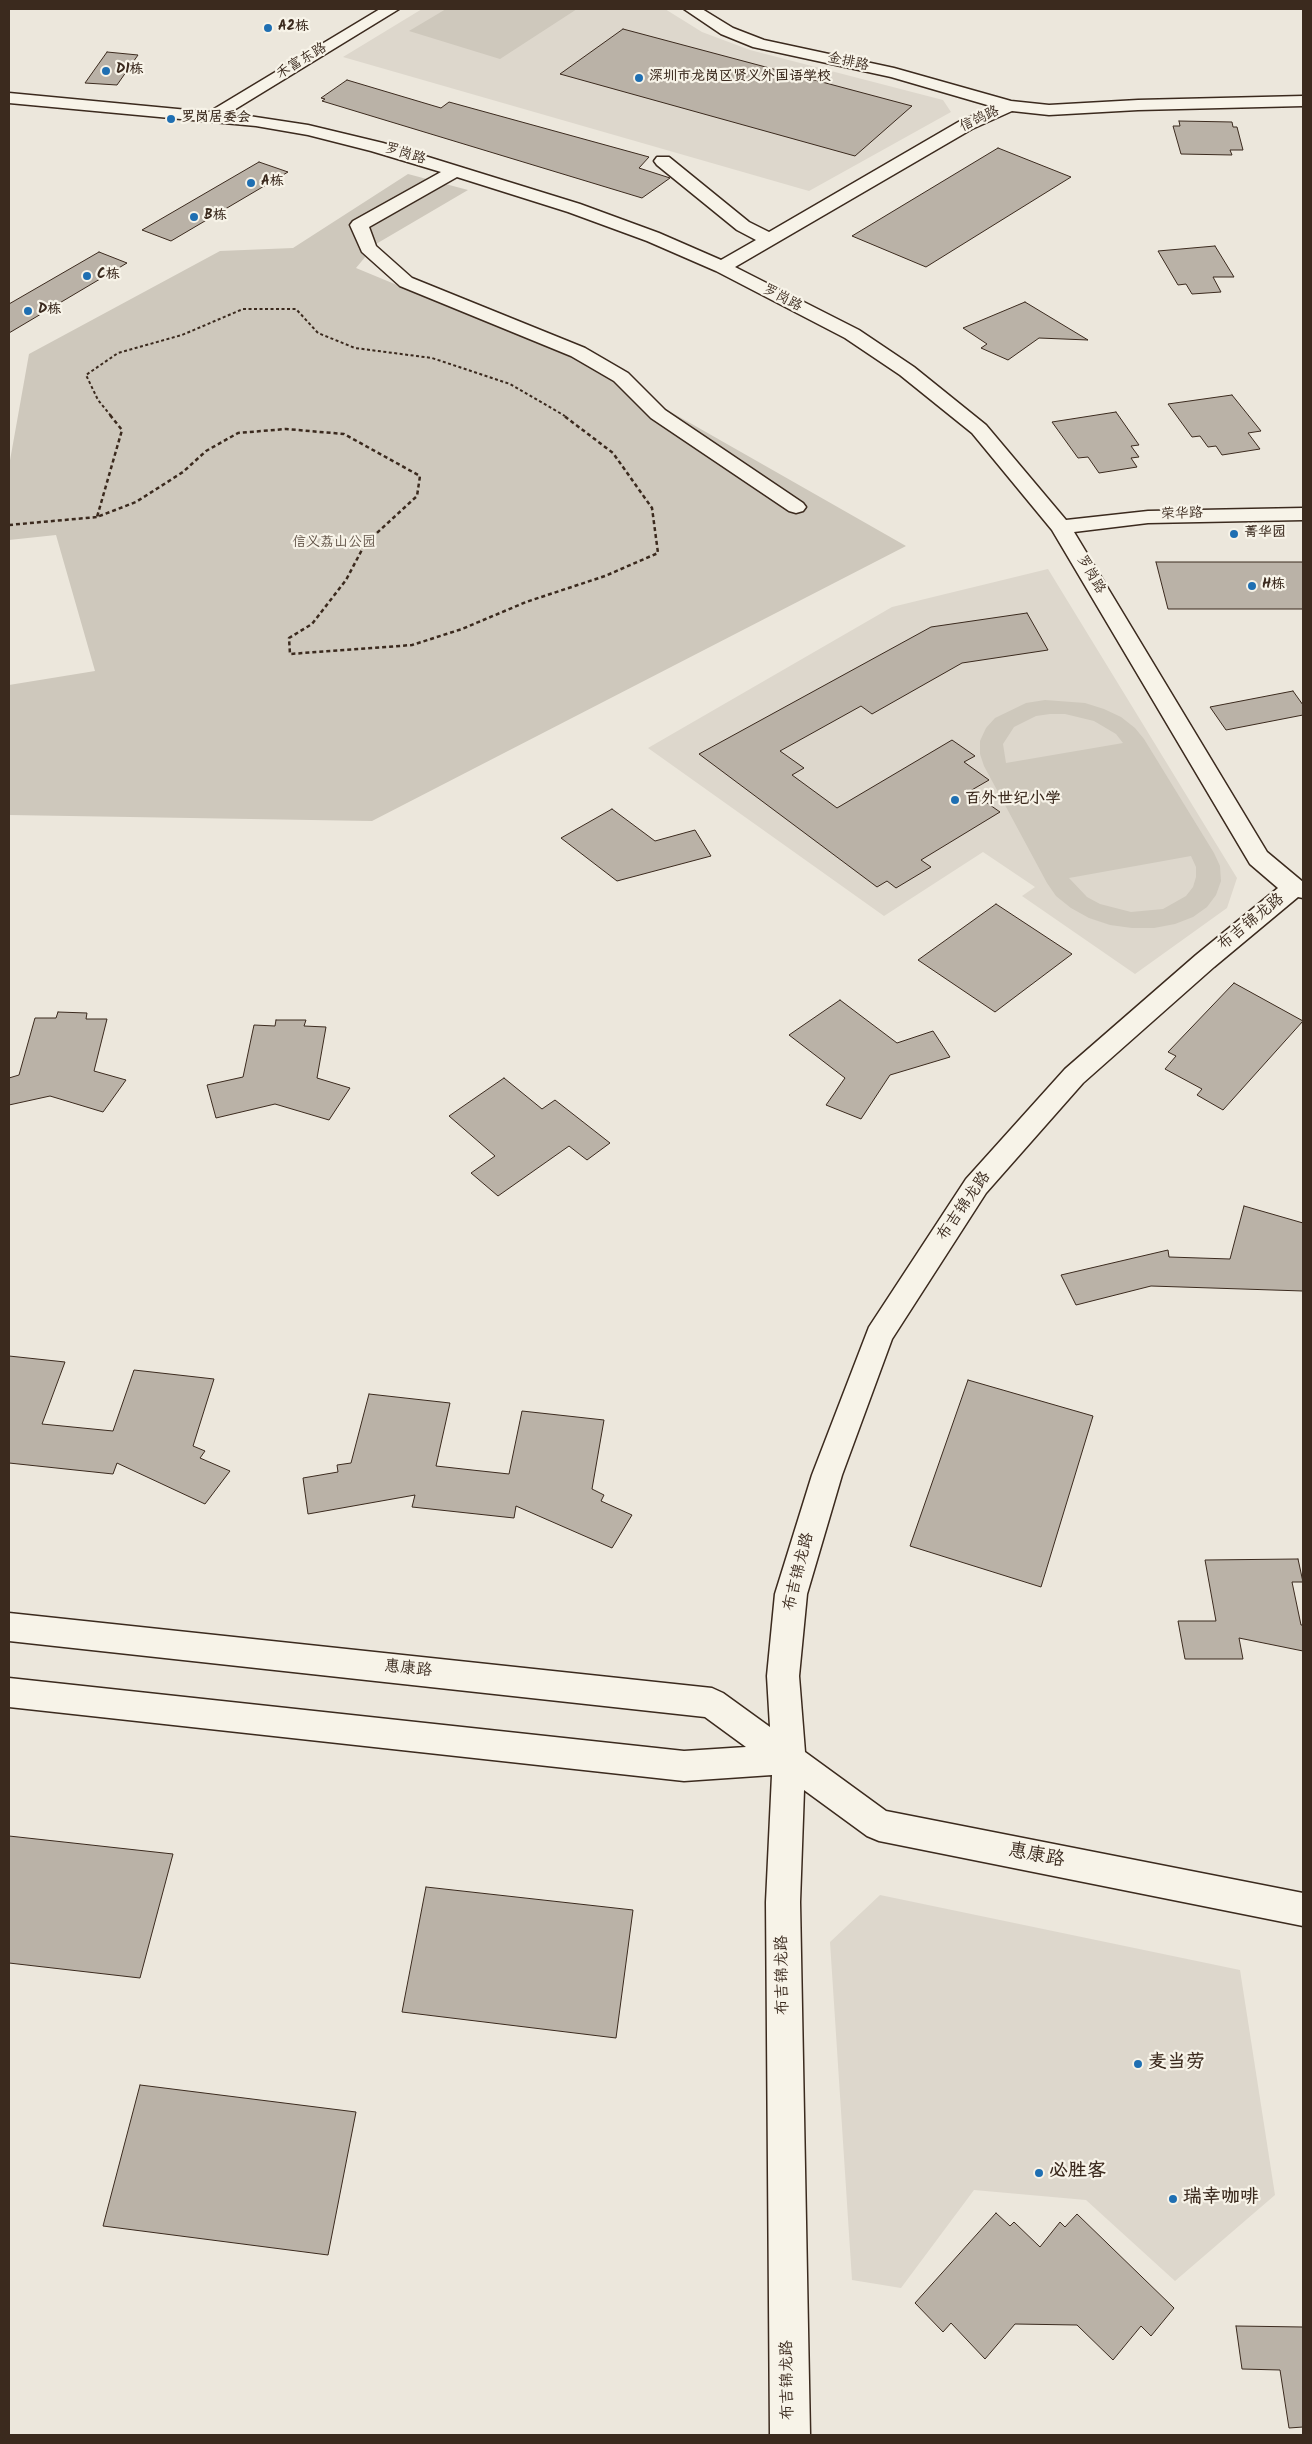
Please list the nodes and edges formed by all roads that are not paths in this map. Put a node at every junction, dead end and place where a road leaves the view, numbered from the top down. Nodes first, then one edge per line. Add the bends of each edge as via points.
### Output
1 (391, 9) edge
2 (692, 9) edge
3 (11, 99) edge
4 (1303, 101) edge
5 (1010, 106) junction
6 (213, 116) junction
7 (662, 161) dead end
8 (456, 171) junction
9 (768, 239) junction
10 (722, 266) junction
11 (796, 507) dead end
12 (1303, 514) edge
13 (1303, 528) edge
14 (1066, 534) junction
15 (1299, 889) edge
16 (9, 1627) edge
17 (9, 1692) edge
18 (789, 1759) junction
19 (1303, 1910) edge
20 (790, 2435) edge

1 - 6 street, 禾富东路
2 - 5 street, 金排路 via 727,31 759,44 894,74
3 - 6 street, 罗岗路
4 - 5 street, 信鸽路 via 1138,104 1049,110
5 - 9 street, 信鸽路 via 966,126
6 - 8 street, 罗岗路 via 308,130
7 - 9 street via 743,226
8 - 10 street, 罗岗路 via 574,208
8 - 11 street via 359,225 368,248 406,282 578,352 622,377 658,414
9 - 10 street, 信鸽路
10 - 14 street, 罗岗路 via 852,334 906,371 979,429
12 - 14 street, 荣华路 via 1148,517
13 - 14 street, 荣华路
14 - 15 street, 罗岗路 via 1258,858
15 - 18 street, 布吉锦龙路 via 1205,961 1074,1076 976,1186 879,1335 827,1475 791,1594 783,1676
16 - 18 street, 惠康路 via 712,1703
17 - 18 street via 684,1766
18 - 19 street, 惠康路 via 879,1825
18 - 20 street, 布吉锦龙路 via 783,1902

